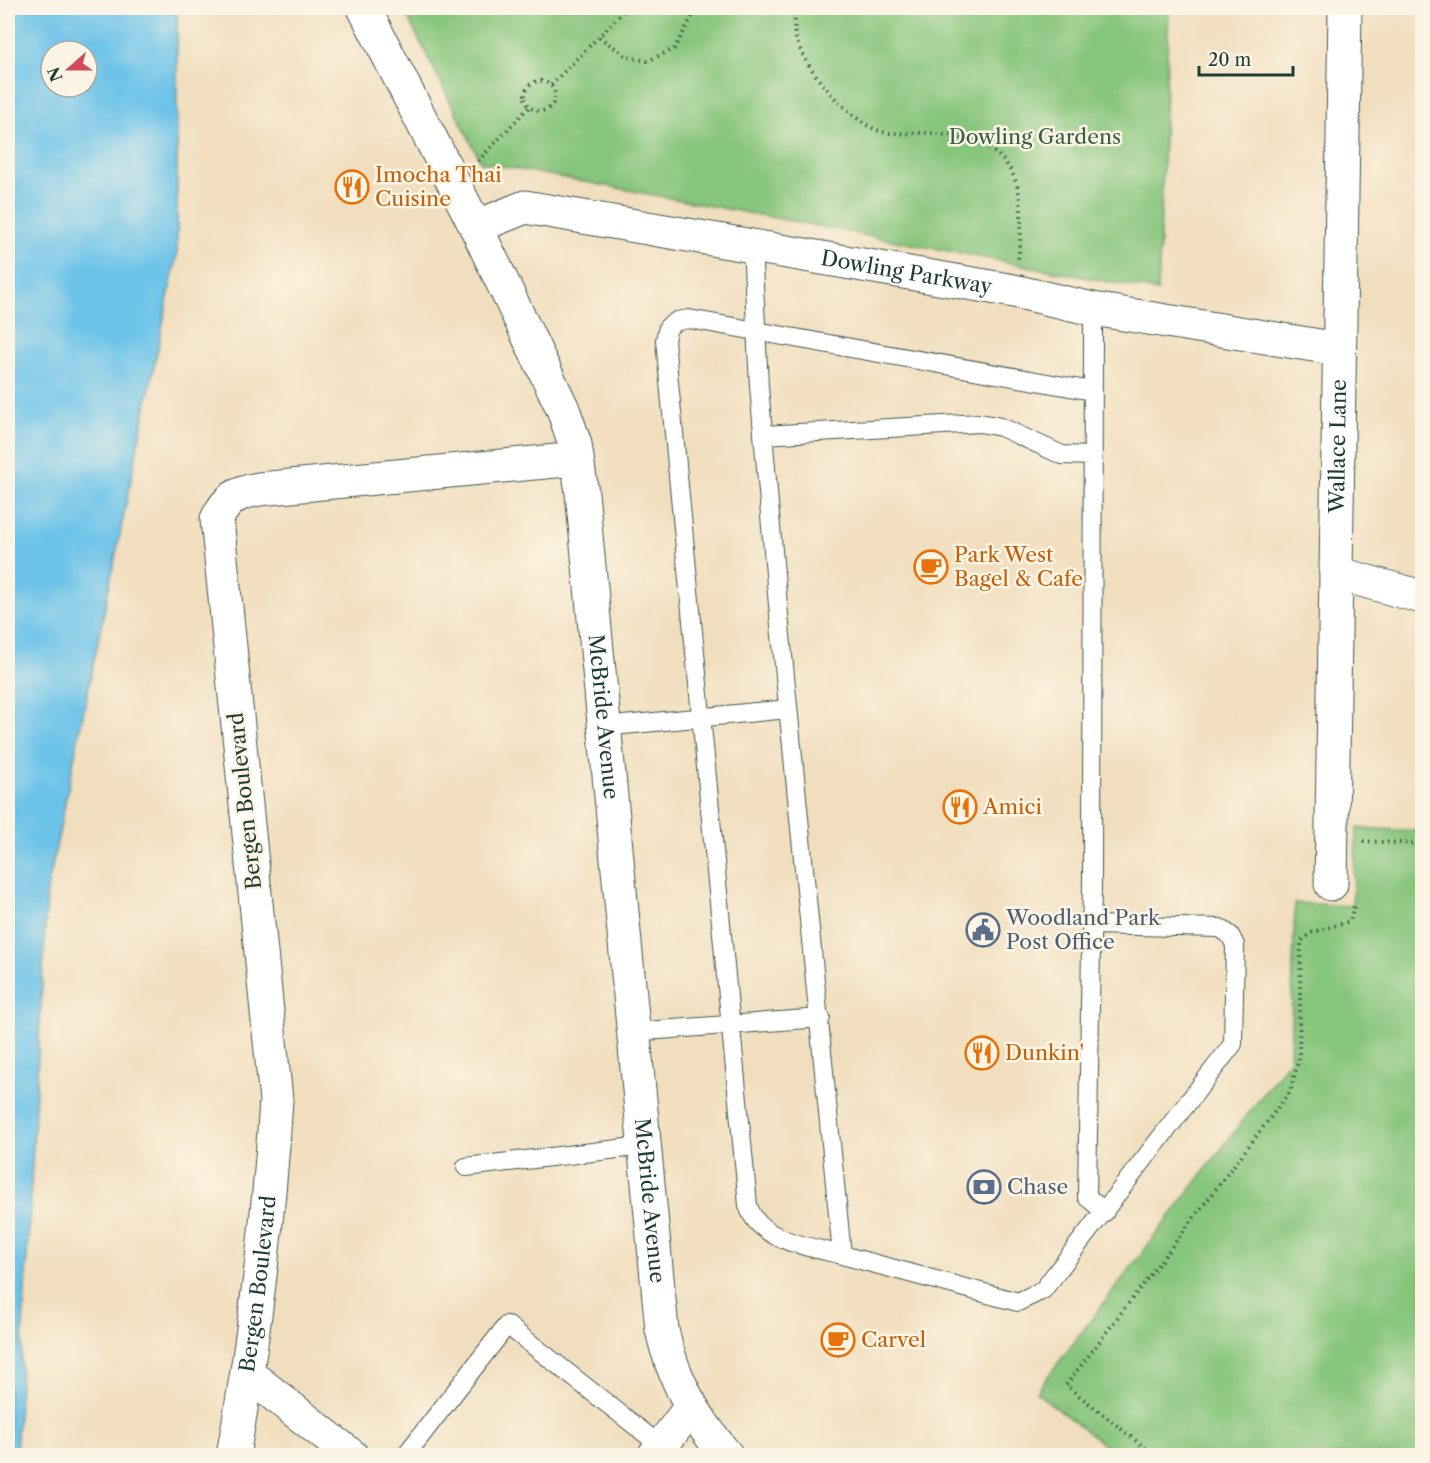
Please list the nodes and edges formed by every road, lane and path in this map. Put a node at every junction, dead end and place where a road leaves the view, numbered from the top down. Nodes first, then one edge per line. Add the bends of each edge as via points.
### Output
1 (364, 8) edge
2 (627, 8) edge
3 (702, 8) edge
4 (796, 8) edge
5 (1344, 8) edge
6 (598, 37) junction
7 (550, 85) junction
8 (529, 107) junction
9 (455, 185) junction
10 (476, 226) junction
11 (752, 245) junction
12 (1014, 291) junction
13 (1093, 309) junction
14 (756, 333) junction
15 (1338, 349) junction
16 (1092, 392) junction
17 (763, 435) junction
18 (1091, 456) junction
19 (577, 459) junction
20 (1336, 573) junction
21 (1422, 597) edge
22 (788, 709) junction
23 (700, 718) junction
24 (603, 727) junction
25 (1331, 839) junction
26 (1422, 844) edge
27 (1343, 893) joint
28 (1091, 925) junction
29 (821, 1018) junction
30 (730, 1026) junction
31 (632, 1032) junction
32 (643, 1146) junction
33 (466, 1167) dead end
34 (1105, 1212) junction
35 (842, 1255) junction
36 (248, 1374) junction
37 (690, 1408) junction
38 (657, 1450) edge
39 (233, 1455) edge
40 (352, 1455) edge
41 (405, 1455) edge
42 (727, 1455) edge
43 (1155, 1455) edge

1 - 9 street, McBride Avenue
2 - 6 path
3 - 6 path via 695,11 674,49 647,61 628,57
4 - 12 path via 795,38 808,66 833,98 878,131 962,135 994,150 1019,183 1024,222
5 - 15 street, Wallace Lane
6 - 7 path
7 - 8 path via 541,81 528,87 525,97
7 - 8 path via 555,94 551,107 542,111
8 - 9 path
9 - 10 street, McBride Avenue
10 - 11 street, Dowling Parkway via 525,207
10 - 19 street, McBride Avenue via 563,409
11 - 12 street, Dowling Parkway
11 - 14 lane
12 - 13 street, Dowling Parkway
13 - 15 street, Dowling Parkway
13 - 16 lane
14 - 16 lane
14 - 17 lane
14 - 23 lane via 689,319 668,327 665,340
15 - 20 street, Wallace Lane
16 - 18 lane
17 - 18 lane via 980,423 1001,427 1062,455
17 - 22 lane
18 - 28 lane
19 - 24 street, McBride Avenue
19 - 36 street, Bergen Boulevard via 260,489 237,493 224,504 217,519 276,1100 272,1169
20 - 21 street
20 - 25 street, Wallace Lane
22 - 23 lane
22 - 29 lane
23 - 24 lane
23 - 30 lane
24 - 31 street, McBride Avenue
25 - 26 path
25 - 27 street, Wallace Lane
27 - 43 path via 1355,912 1350,921 1311,933 1301,941 1299,1058 1290,1092 1066,1386
28 - 34 lane via 1087,1197
28 - 34 lane via 1220,928 1235,945 1233,1044
29 - 30 lane
29 - 35 lane
30 - 31 lane
30 - 35 lane via 750,1214 767,1232
31 - 32 street, McBride Avenue
32 - 33 lane
32 - 37 street, McBride Avenue via 662,1330 676,1379
34 - 35 lane via 1042,1290 1017,1302
36 - 39 street, Bergen Boulevard
36 - 40 street
37 - 38 street
37 - 42 street, McBride Avenue
38 - 41 lane via 507,1325

